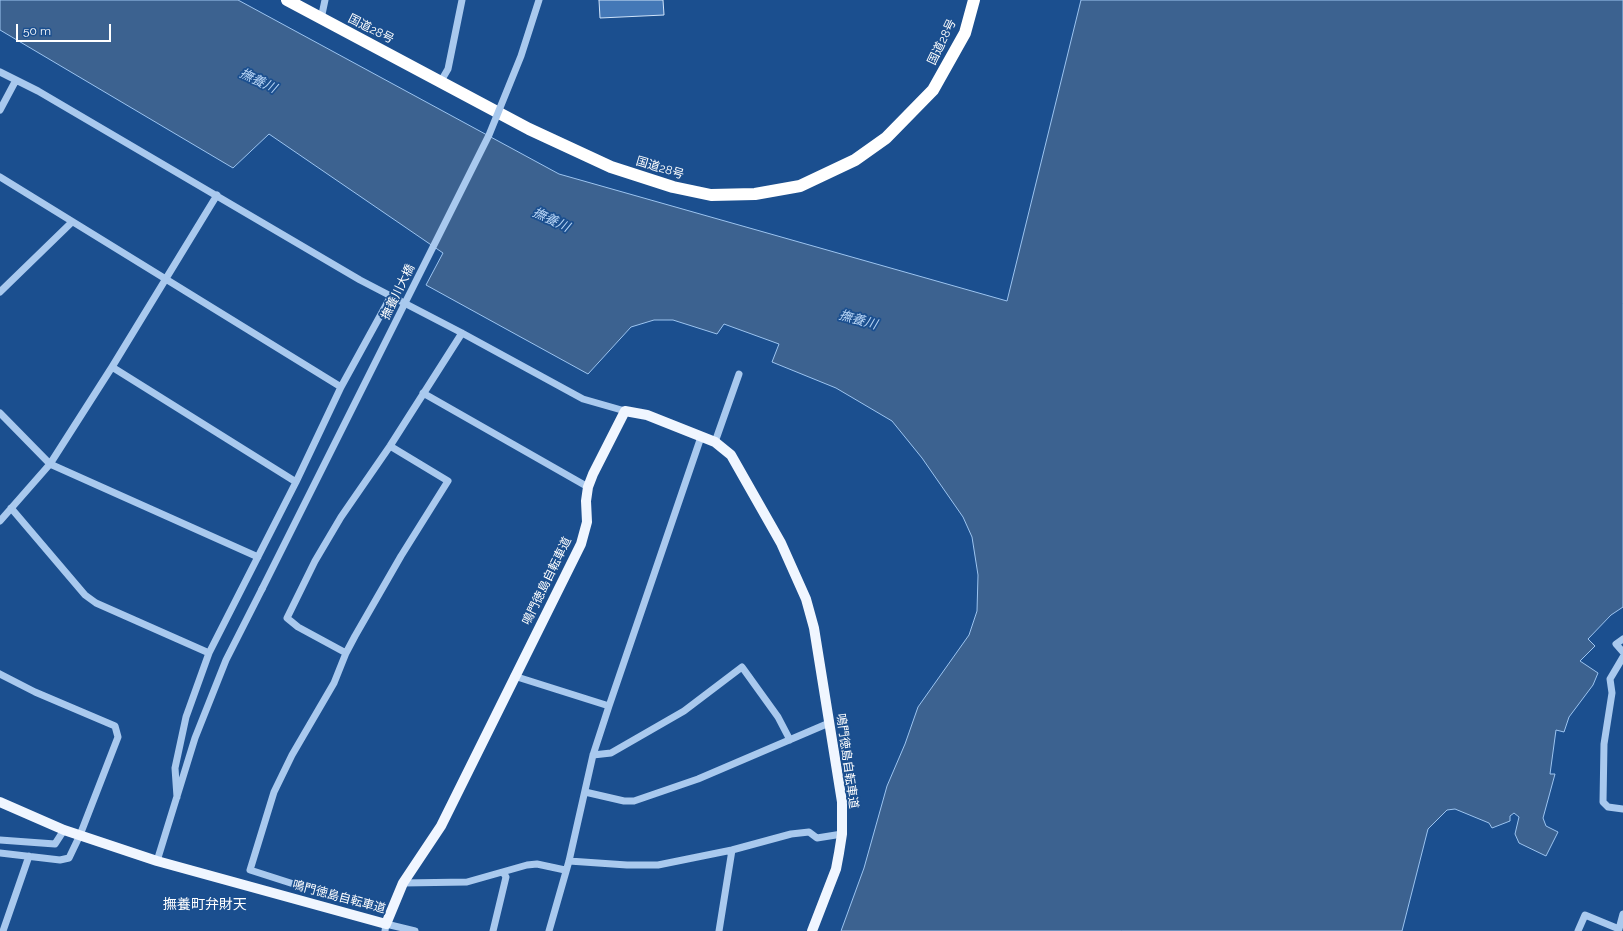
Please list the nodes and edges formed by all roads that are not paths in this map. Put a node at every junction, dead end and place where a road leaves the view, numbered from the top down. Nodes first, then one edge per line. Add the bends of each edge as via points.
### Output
1 (287, 0) edge
2 (325, 0) edge
3 (462, 0) edge
4 (539, 0) edge
5 (974, 0) edge
6 (321, 19) junction
7 (0, 72) edge
8 (16, 80) junction
9 (441, 81) junction
10 (0, 110) edge
11 (0, 177) edge
12 (217, 195) junction
13 (72, 222) junction
14 (167, 279) junction
15 (0, 292) edge
16 (391, 296) junction
17 (462, 333) junction
18 (112, 367) junction
19 (739, 374) dead end
20 (341, 387) junction
21 (423, 393) junction
22 (625, 411) junction
23 (0, 413) edge
24 (701, 437) junction
25 (715, 442) junction
26 (390, 446) junction
27 (50, 464) junction
28 (296, 482) junction
29 (588, 487) junction
30 (11, 508) junction
31 (0, 521) edge
32 (258, 557) junction
33 (1623, 639) edge
34 (1623, 652) edge
35 (209, 653) junction
36 (346, 653) junction
37 (1623, 657) edge
38 (0, 674) edge
39 (514, 676) junction
40 (609, 706) junction
41 (829, 723) junction
42 (790, 740) junction
43 (593, 755) junction
44 (585, 792) junction
45 (176, 798) junction
46 (0, 802) edge
47 (1623, 809) edge
48 (64, 830) junction
49 (842, 834) junction
50 (80, 835) junction
51 (0, 840) edge
52 (732, 850) junction
53 (0, 853) edge
54 (29, 856) junction
55 (157, 861) junction
56 (569, 861) junction
57 (565, 870) junction
58 (503, 872) junction
59 (403, 883) junction
60 (303, 887) dead end
61 (1623, 914) edge
62 (385, 928) edge
63 (3, 931) edge
64 (415, 931) edge
65 (493, 931) edge
66 (549, 931) edge
67 (719, 931) edge
68 (812, 931) edge
69 (1578, 931) edge

1 - 6 highway, 国道28号
2 - 6 street
3 - 9 street via 448,69
4 - 45 street, 撫養川大橋, bridge via 521,56 489,135 226,660 195,738
5 - 9 highway, 国道28号 via 965,33 933,90 886,138 855,160 800,186 755,194 712,195 673,188 611,166 529,129
6 - 9 highway, 国道28号
7 - 8 street
8 - 10 street
8 - 12 street
11 - 13 street
12 - 14 street
12 - 16 street
13 - 14 street
13 - 15 street
14 - 18 street
14 - 20 street
16 - 17 street
16 - 20 street
17 - 21 street
17 - 22 street via 583,399
18 - 27 street
18 - 28 street
19 - 25 street
20 - 28 street
21 - 26 street
21 - 29 street
22 - 24 main road, 鳴門徳島自転車道 via 647,415
22 - 29 main road, 鳴門徳島自転車道
23 - 27 street
24 - 25 main road, 鳴門徳島自転車道
24 - 40 street
25 - 41 main road, 鳴門徳島自転車道 via 731,455 781,543 800,585 814,628
26 - 36 street via 448,481 401,556
26 - 36 street via 341,517 287,618 298,628
27 - 30 street
27 - 32 street
28 - 32 street
29 - 39 main road, 鳴門徳島自転車道 via 587,522 581,544
30 - 31 street
30 - 35 street via 85,595 96,603
32 - 35 street
33 - 34 street via 1616,644
35 - 45 street via 186,717 175,768
36 - 60 street via 334,684 292,755 274,792 250,870
37 - 47 street via 1610,680 1612,693 1604,744 1603,802 1608,807
38 - 50 street via 115,726 118,737
39 - 40 street
39 - 59 main road, 鳴門徳島自転車道 via 441,826
40 - 43 street
41 - 42 street
41 - 49 main road, 鳴門徳島自転車道 via 842,802
42 - 43 street via 778,718 742,667 684,711 611,753
42 - 44 street via 698,779 634,801
43 - 44 street
44 - 56 street
45 - 55 street, 撫養川大橋
46 - 48 main road, 鳴門徳島自転車道
48 - 50 main road, 鳴門徳島自転車道
48 - 51 street via 55,844
49 - 52 street via 817,838 809,832 791,834
49 - 68 main road, 鳴門徳島自転車道 via 836,869
50 - 54 street via 69,858 60,860
50 - 55 main road, 鳴門徳島自転車道
52 - 56 street via 658,865
52 - 67 street
53 - 54 street
54 - 63 street
55 - 62 main road, 鳴門徳島自転車道
56 - 57 street
57 - 58 street via 537,864
57 - 66 street
58 - 59 street via 467,882
58 - 65 street via 506,877
59 - 62 main road, 鳴門徳島自転車道
61 - 69 street via 1618,929 1585,915
62 - 64 street

